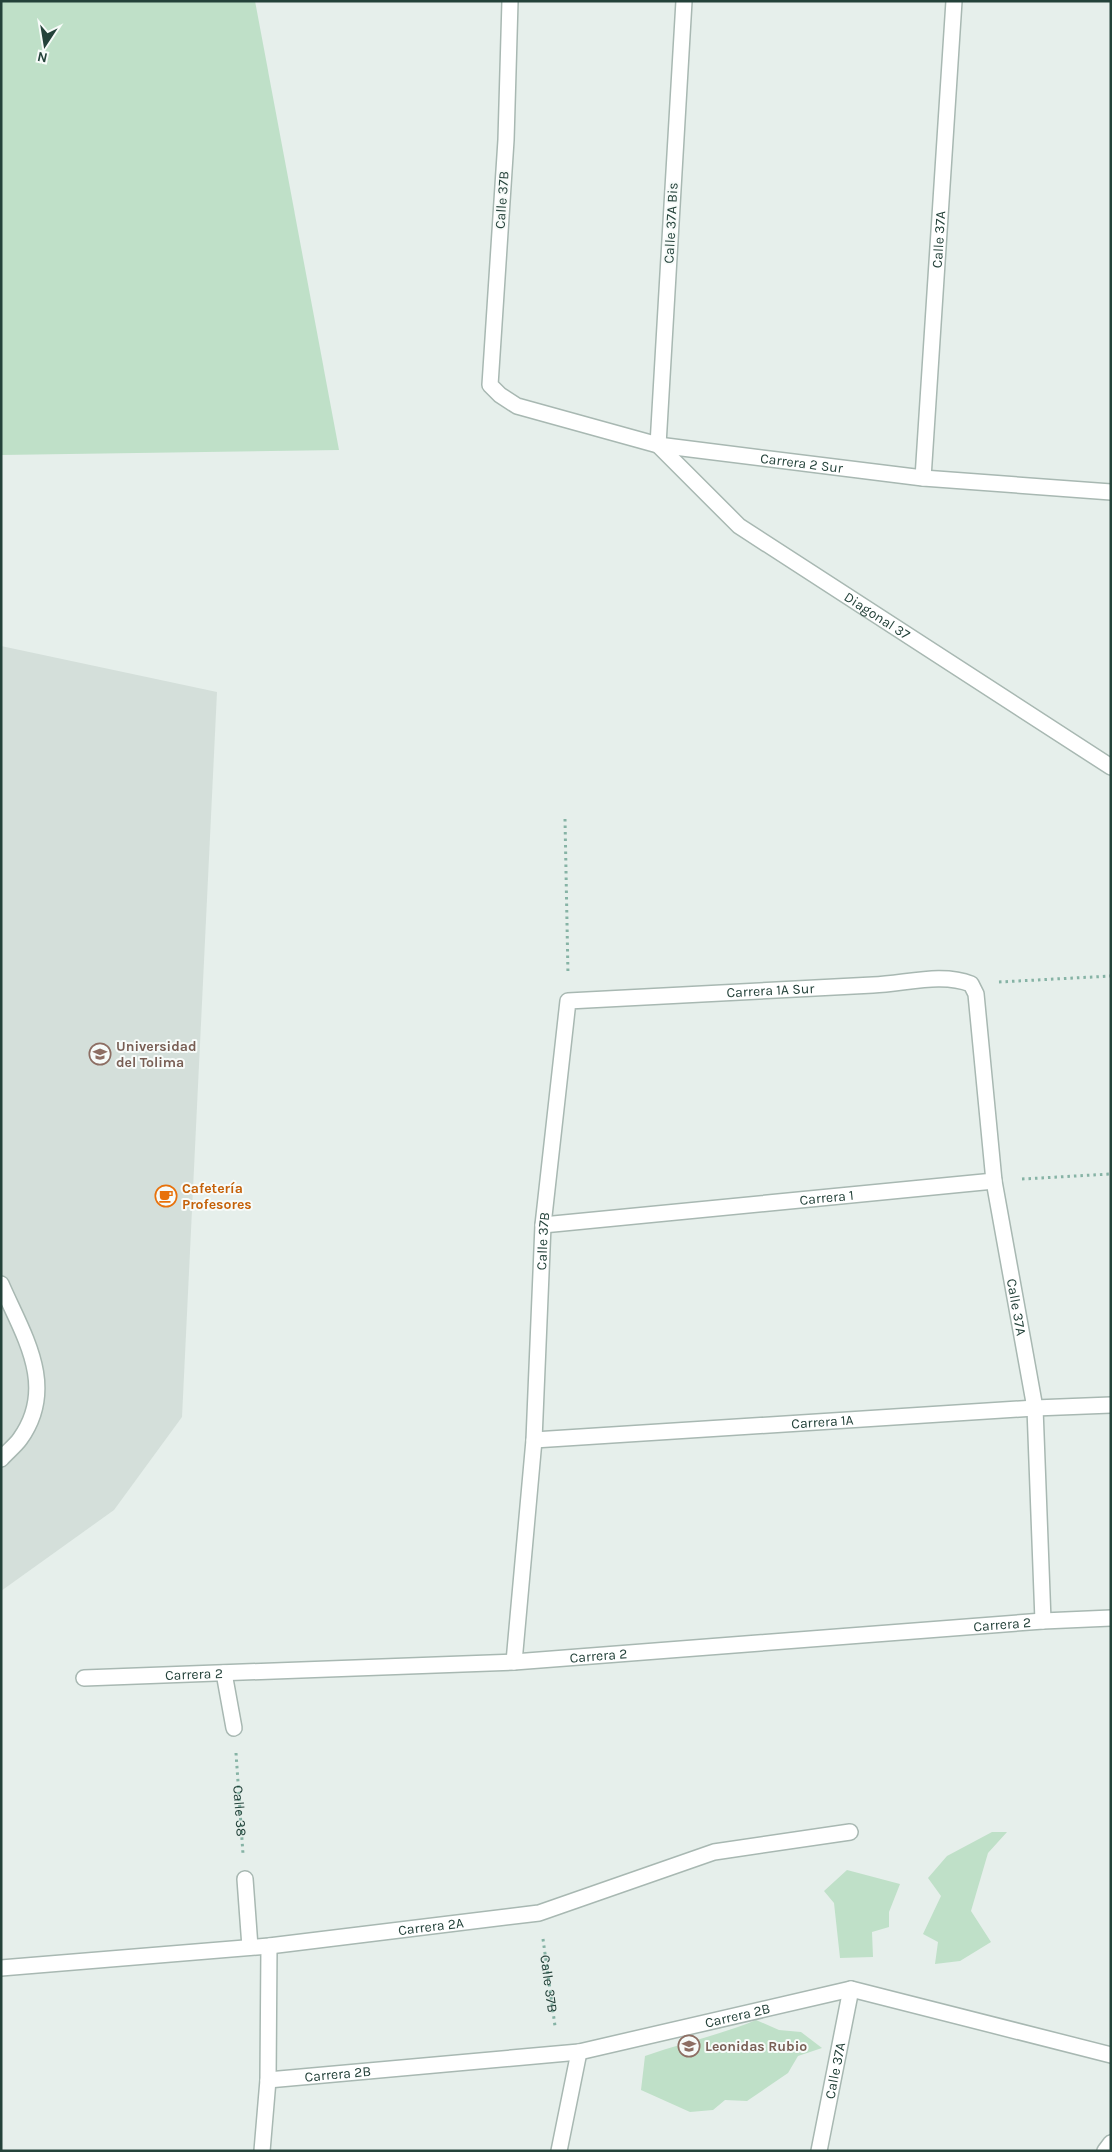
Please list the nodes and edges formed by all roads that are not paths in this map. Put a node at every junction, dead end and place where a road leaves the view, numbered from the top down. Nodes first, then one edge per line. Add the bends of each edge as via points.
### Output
1 (510, 1) edge
2 (684, 1) edge
3 (954, 1) edge
4 (500, 395) joint
5 (658, 445) junction
6 (923, 478) junction
7 (1111, 492) edge
8 (1111, 767) edge
9 (974, 989) joint
10 (568, 1000) joint
11 (994, 1181) junction
12 (543, 1225) junction
13 (1, 1284) edge
14 (1111, 1405) edge
15 (1035, 1408) junction
16 (534, 1440) junction
17 (1, 1458) edge
18 (1111, 1618) edge
19 (1043, 1622) junction
20 (514, 1662) junction
21 (224, 1673) junction
22 (84, 1678) dead end
23 (234, 1728) road end
24 (850, 1832) dead end
25 (245, 1879) road end
26 (269, 1946) junction
27 (250, 1947) junction
28 (1, 1968) edge
29 (851, 1989) junction
30 (579, 2052) junction
31 (1111, 2055) edge
32 (268, 2080) junction
33 (1111, 2143) edge
34 (262, 2151) edge
35 (560, 2151) edge
36 (819, 2151) edge
37 (1105, 2151) edge

1 - 4 street, Calle 37B via 506,140 490,384
2 - 5 street, Calle 37A Bis
3 - 6 street, Calle 37A
4 - 5 street, Carrera 2 Sur via 517,406
5 - 6 street, Carrera 2 Sur
5 - 8 street, Diagonal 37 via 739,526
6 - 7 street, Carrera 2 Sur
9 - 10 street, Carrera 1A Sur via 958,978 941,978 880,985
9 - 11 street, Calle 37A
10 - 12 street, Calle 37B
11 - 12 street, Carrera 1
11 - 15 street, Calle 37A
12 - 16 street, Calle 37B
13 - 17 street via 35,1362 38,1390 33,1415 20,1439
14 - 15 street, Carrera 1A
15 - 16 street, Carrera 1A
15 - 19 street, Calle 37A
16 - 20 street, Calle 37B
18 - 19 street, Carrera 2
19 - 20 street, Carrera 2
20 - 21 street, Carrera 2
21 - 22 street, Carrera 2
21 - 23 street
24 - 26 street, Carrera 2A via 714,1852 539,1913
25 - 27 street
26 - 27 street, Carrera 2A
26 - 32 street
27 - 28 street, Carrera 2A
29 - 30 street, Carrera 2B
29 - 31 street, Carrera 2B
29 - 36 street, Calle 37A
30 - 32 street, Carrera 2B
30 - 35 street
32 - 34 street
33 - 37 street

